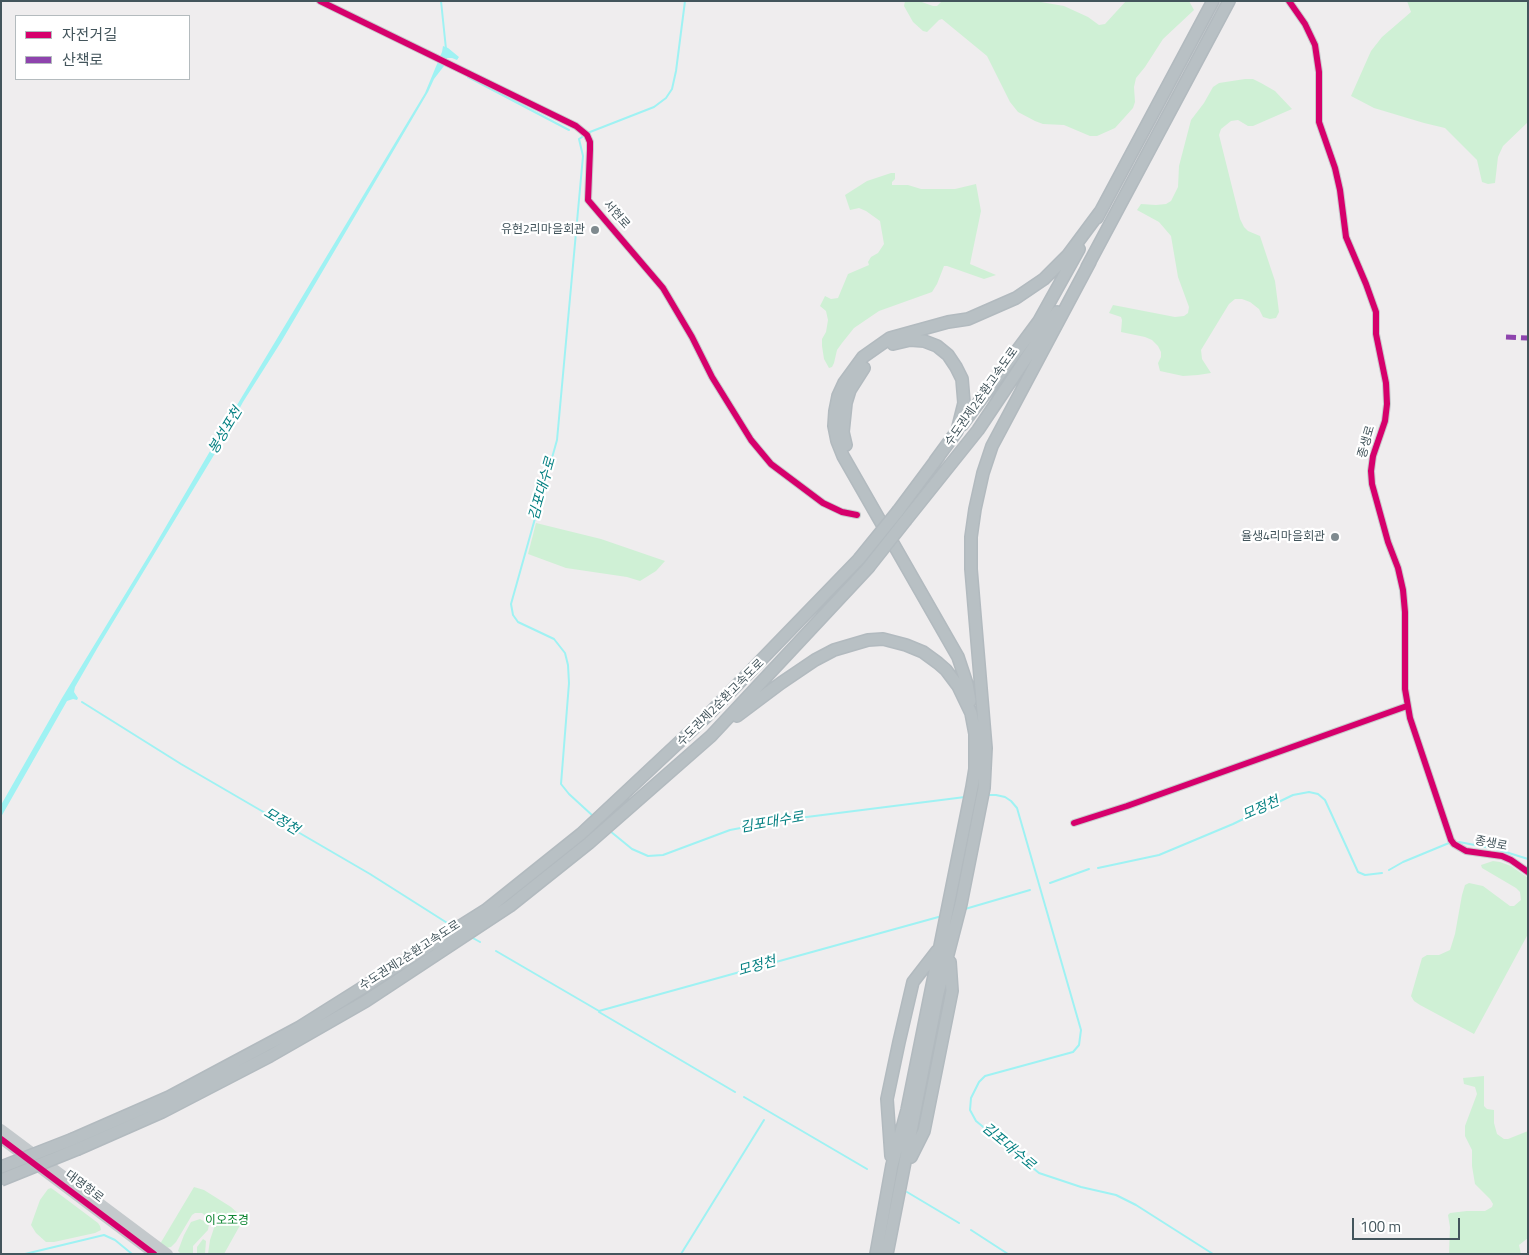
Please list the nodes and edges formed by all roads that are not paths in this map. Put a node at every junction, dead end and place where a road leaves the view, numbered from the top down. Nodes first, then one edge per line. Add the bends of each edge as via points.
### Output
1 (320, 1) edge
2 (1213, 1) edge
3 (1229, 1) edge
4 (1288, 1) edge
5 (1100, 212) junction
6 (1090, 262) junction
7 (935, 462) junction
8 (857, 515) dead end
9 (1407, 706) junction
10 (971, 713) junction
11 (984, 719) junction
12 (711, 736) junction
13 (1074, 823) dead end
14 (1528, 872) edge
15 (939, 946) junction
16 (1, 1129) edge
17 (1, 1139) edge
18 (76, 1144) junction
19 (892, 1165) junction
20 (1, 1167) edge
21 (1, 1180) edge
22 (154, 1254) edge
23 (168, 1254) edge
24 (876, 1254) edge
25 (887, 1254) edge

1 - 8 street, 서현로 via 576,126 587,135 590,142 588,200 666,293 751,440 771,464 823,503
2 - 5 highway, 수도권제2순환고속도로
3 - 6 highway, 수도권제2순환고속도로
4 - 9 street, 종생로 via 1306,24 1315,45 1319,72 1319,122 1335,168 1346,237 1376,312 1376,334 1387,404 1373,456 1372,484 1403,590
5 - 7 highway, 수도권제2순환고속도로 via 1039,321
5 - 10 highway via 1068,255 1044,279 1016,298 968,319 890,338 863,356 838,396 834,426 843,456 958,657 970,696
6 - 11 highway via 1003,424 983,473 971,537 971,569
6 - 12 highway, 수도권제2순환고속도로, bridge via 978,430 868,568
7 - 11 highway via 957,431 964,403 962,379 948,355 937,346 924,341 896,343 876,355 858,376 850,390 843,432 852,466 961,647
7 - 18 highway, 수도권제2순환고속도로, bridge via 859,559 706,717 581,834 475,917 300,1027
9 - 13 street
9 - 14 street, 종생로 via 1451,840 1466,851 1511,860
10 - 12 highway via 946,670 923,652 883,639 868,640 834,650 816,660
10 - 15 highway via 975,769
11 - 25 highway via 984,788 949,955 952,991 924,1131 904,1170
12 - 18 highway, 수도권제2순환고속도로 via 590,843 453,946 270,1056 162,1112
15 - 19 highway via 907,1110
15 - 19 highway via 913,982 899,1042 887,1099
16 - 23 main road, 대명항로
17 - 22 main road, 대명항로
18 - 20 highway, 수도권제2순환고속도로, bridge
18 - 21 highway, 수도권제2순환고속도로, bridge
19 - 24 highway

